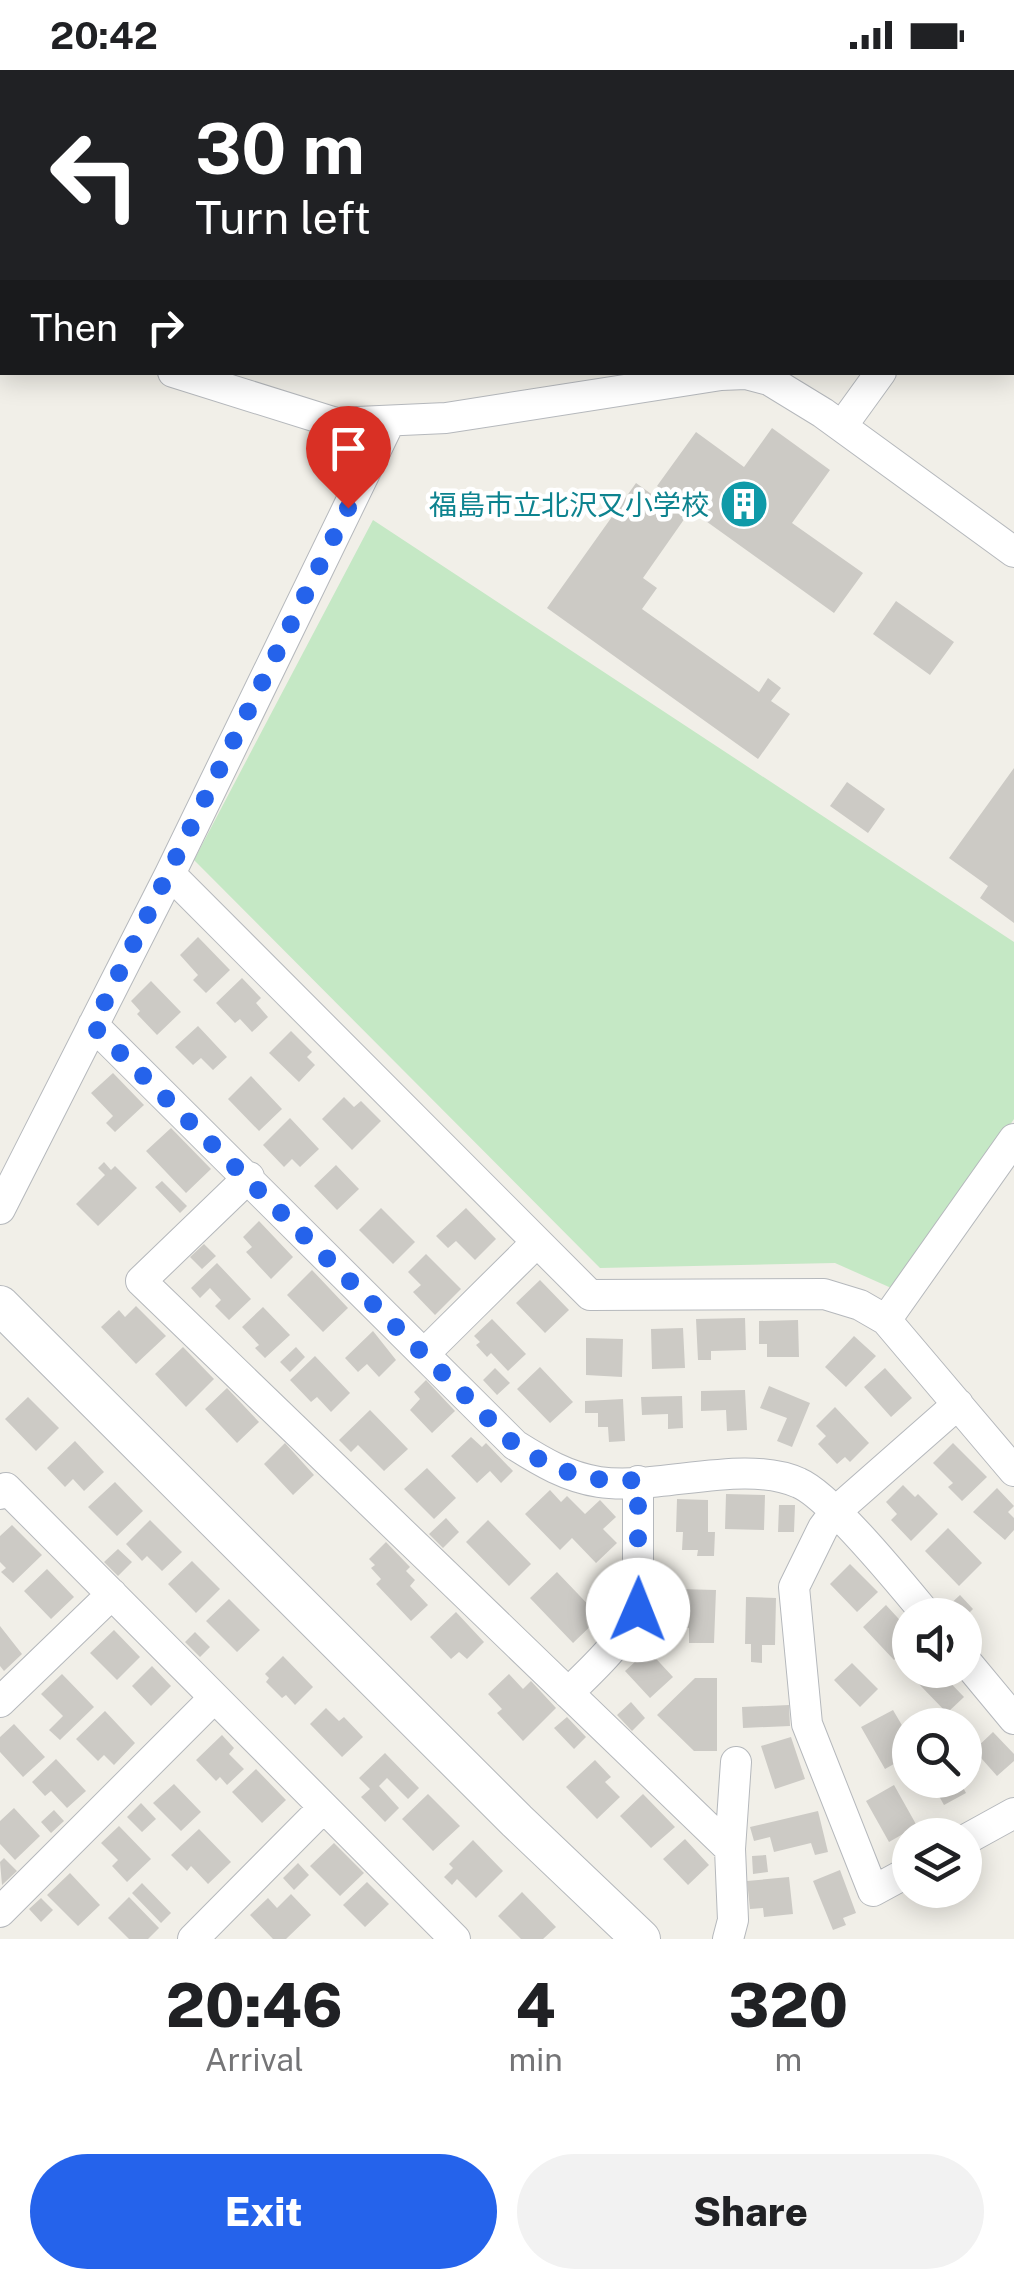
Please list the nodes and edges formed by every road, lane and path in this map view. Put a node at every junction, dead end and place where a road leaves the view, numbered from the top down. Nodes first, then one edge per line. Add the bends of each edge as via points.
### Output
1 (191, 375) edge
2 (721, 375) edge
3 (750, 375) edge
4 (879, 375) edge
5 (789, 382) edge
6 (260, 386) edge
7 (390, 420) junction
8 (842, 426) junction
9 (1014, 552) edge
10 (170, 874) junction
11 (93, 1026) junction
12 (1014, 1139) edge
13 (249, 1177) junction
14 (0, 1208) edge
15 (537, 1242) junction
16 (0, 1305) edge
17 (886, 1320) junction
18 (424, 1354) junction
19 (958, 1404) junction
20 (1014, 1471) edge
21 (638, 1480) junction
22 (0, 1494) edge
23 (834, 1513) junction
24 (112, 1594) junction
25 (912, 1598) edge
26 (982, 1680) edge
27 (568, 1693) junction
28 (214, 1698) junction
29 (0, 1702) edge
30 (1014, 1719) edge
31 (736, 1762) dead end
32 (323, 1808) junction
33 (1014, 1813) edge
34 (982, 1831) edge
35 (730, 1850) junction
36 (892, 1881) edge
37 (0, 1912) edge
38 (211, 1933) edge
39 (455, 1939) edge
40 (640, 1939) edge
41 (728, 1939) edge

1 - 6 street
2 - 7 street via 446,418
3 - 5 street
4 - 8 street
5 - 8 street
6 - 7 street via 336,423
7 - 10 street
8 - 9 street
10 - 11 street
10 - 15 street
11 - 13 street
11 - 14 street
12 - 17 street
13 - 18 street
13 - 27 street via 141,1281
15 - 17 street via 590,1295 824,1294
15 - 18 street
16 - 40 street
17 - 19 street
18 - 21 street via 515,1445 554,1469 601,1482
19 - 20 street
19 - 23 street
21 - 23 street via 783,1478 806,1486
21 - 27 street via 638,1610
22 - 24 street via 6,1488
23 - 25 street
23 - 36 street via 794,1587 807,1724 873,1891
24 - 28 street
24 - 29 street
26 - 30 street
27 - 35 street
28 - 32 street
28 - 37 street
31 - 35 street
32 - 38 street
32 - 39 street
33 - 34 street
35 - 41 street

